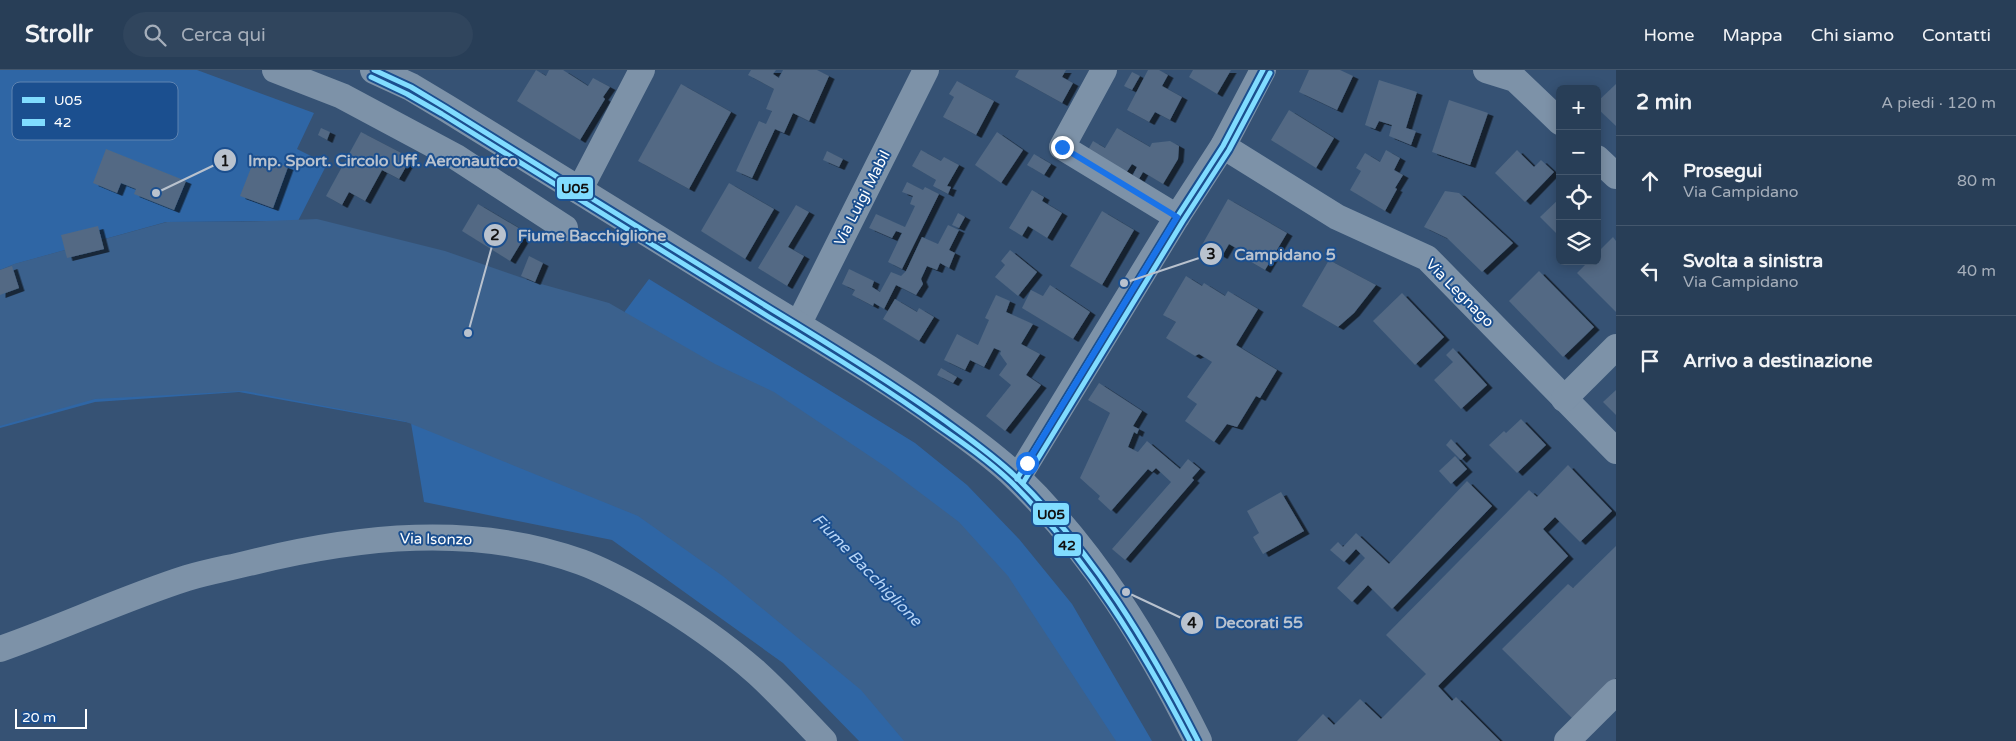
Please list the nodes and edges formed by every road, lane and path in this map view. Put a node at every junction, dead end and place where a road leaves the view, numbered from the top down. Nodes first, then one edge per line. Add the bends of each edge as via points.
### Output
1 (275, 70) edge
2 (374, 70) edge
3 (642, 70) edge
4 (926, 70) edge
5 (1104, 70) edge
6 (1263, 70) edge
7 (1486, 70) edge
8 (1556, 118) edge
9 (1223, 146) junction
10 (1601, 162) edge
11 (1616, 176) edge
12 (579, 190) junction
13 (1177, 217) junction
14 (565, 228) dead end
15 (798, 325) junction
16 (1616, 347) edge
17 (1564, 399) junction
18 (1616, 451) edge
19 (1017, 478) junction
20 (0, 649) edge
21 (1616, 692) edge
22 (824, 741) edge
23 (1198, 741) edge
24 (1567, 741) edge

1 - 14 street via 342,96 456,156
2 - 12 street via 439,104
3 - 12 street
4 - 15 street, Via Luigi Mabil
5 - 13 street via 1062,147
6 - 9 street
7 - 8 street via 1515,79
9 - 13 street
9 - 17 street, Via Legnago via 1337,217 1427,258
10 - 11 street
12 - 15 street
13 - 19 street
15 - 19 street via 908,394 968,437
16 - 17 street
17 - 18 street, Via Legnago
19 - 23 street via 1075,541 1124,610 1169,682
20 - 22 street, Via Isonzo via 189,577 291,552 394,538 492,540 582,562 670,608 757,673
21 - 24 street

